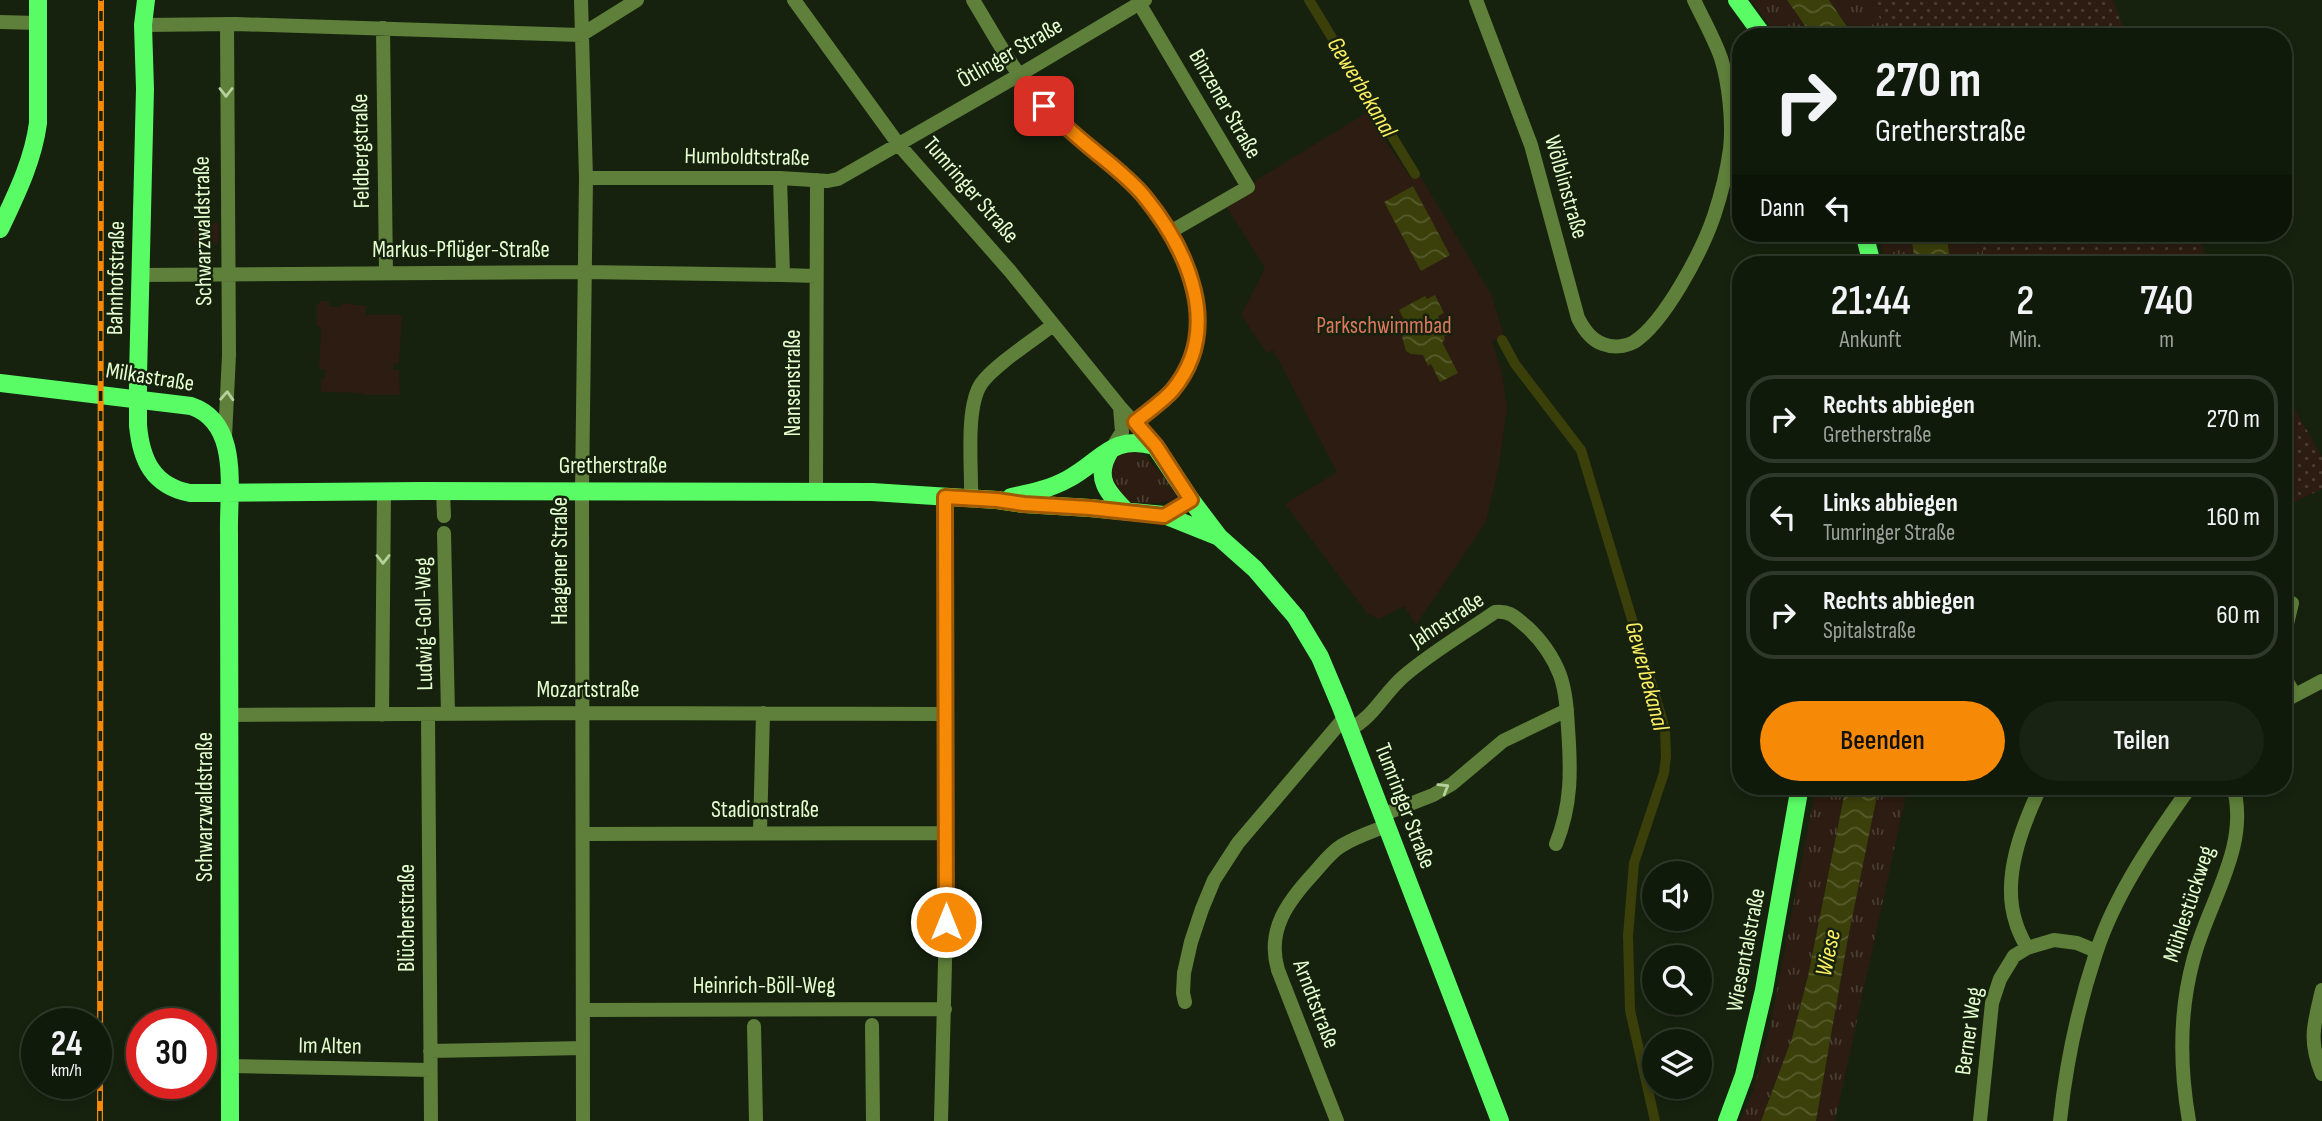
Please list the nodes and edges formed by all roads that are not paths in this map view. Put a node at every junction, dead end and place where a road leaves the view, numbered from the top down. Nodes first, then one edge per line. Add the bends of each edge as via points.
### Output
1 (38, 0) edge
2 (146, 0) edge
3 (581, 0) edge
4 (637, 0) edge
5 (794, 0) edge
6 (974, 0) edge
7 (1476, 0) edge
8 (1694, 0) edge
9 (1737, 0) edge
10 (1142, 2) edge
11 (0, 22) edge
12 (38, 23) junction
13 (227, 24) junction
14 (143, 25) junction
15 (383, 28) junction
16 (1757, 28) edge
17 (582, 35) junction
18 (1019, 75) junction
19 (899, 145) junction
20 (586, 178) junction
21 (779, 178) junction
22 (817, 180) junction
23 (0, 229) edge
24 (1170, 232) junction
25 (585, 272) junction
26 (386, 273) junction
27 (140, 275) junction
28 (228, 275) junction
29 (783, 275) junction
30 (816, 276) junction
31 (1053, 325) junction
32 (0, 383) edge
33 (1120, 407) junction
34 (1135, 422) junction
35 (225, 438) junction
36 (1156, 446) junction
37 (1112, 447) junction
38 (384, 491) junction
39 (443, 491) junction
40 (582, 491) junction
41 (816, 491) junction
42 (228, 493) junction
43 (945, 497) junction
44 (971, 498) junction
45 (997, 500) junction
46 (1191, 500) junction
47 (1126, 512) junction
48 (444, 516) dead end
49 (1164, 516) junction
50 (444, 533) dead end
51 (1219, 537) junction
52 (2322, 681) edge
53 (2292, 696) edge
54 (1567, 710) junction
55 (583, 713) junction
56 (763, 713) junction
57 (448, 714) junction
58 (229, 715) junction
59 (382, 715) junction
60 (428, 715) junction
61 (946, 715) junction
62 (1347, 723) junction
63 (1798, 795) edge
64 (2036, 795) edge
65 (2184, 795) edge
66 (2234, 795) edge
67 (1384, 820) junction
68 (761, 832) junction
69 (946, 833) junction
70 (583, 834) junction
71 (1556, 844) dead end
72 (2027, 948) junction
73 (2096, 951) junction
74 (2322, 990) edge
75 (1185, 1002) dead end
76 (945, 1009) junction
77 (583, 1010) junction
78 (872, 1025) dead end
79 (754, 1026) dead end
80 (583, 1048) junction
81 (430, 1051) junction
82 (230, 1066) junction
83 (430, 1070) junction
84 (2322, 1074) edge
85 (230, 1121) edge
86 (431, 1121) edge
87 (583, 1121) edge
88 (757, 1121) edge
89 (873, 1121) edge
90 (941, 1121) edge
91 (1338, 1121) edge
92 (1500, 1121) edge
93 (1727, 1121) edge
94 (1980, 1121) edge
95 (2060, 1121) edge
96 (2189, 1121) edge

1 - 12 main road
2 - 14 main road, Bahnhofstraße
3 - 17 street, Haagener Straße
4 - 17 street
5 - 19 street, Tumringer Straße
6 - 18 street
7 - 8 street, Wölblinstraße via 1531,145 1578,318 1590,337 1613,347 1639,338 1671,301 1714,218 1730,147 1728,103 1721,58
9 - 16 main road
10 - 18 street, Ötlinger Straße
10 - 24 street, Binzener Straße via 1248,187
11 - 12 street
12 - 23 main road via 36,143
13 - 14 street
13 - 15 street
13 -> 28 street, Schwarzwaldstraße
14 - 27 main road, Bahnhofstraße
15 - 17 street
15 - 26 street, Feldbergstraße
17 - 20 street, Haagener Straße
18 - 19 street, Ötlinger Straße
18 - 24 street via 1044,106 1143,194
19 - 22 street, Humboldtstraße via 847,175
19 - 31 street, Tumringer Straße
20 - 21 street, Humboldtstraße
20 - 25 street, Haagener Straße
21 - 22 street, Humboldtstraße
21 - 29 street
22 - 30 street, Nansenstraße
24 - 34 street via 1196,296 1199,328 1181,377
25 - 26 street, Markus-Pflüger-Straße
25 - 29 street, Markus-Pflüger-Straße
25 - 40 street, Haagener Straße
26 - 28 street, Markus-Pflüger-Straße
27 - 28 street, Markus-Pflüger-Straße
27 - 42 main road, Bahnhofstraße, bridge via 138,425 147,463 167,486 190,494
35 -> 28 street, Schwarzwaldstraße
29 - 30 street
30 - 41 street, Nansenstraße
31 - 33 street, Tumringer Straße
31 - 44 street via 981,384 971,411
32 - 35 main road, Milkastraße via 191,406 209,415
33 - 34 street, Tumringer Straße
33 - 37 street via 1122,432
34 - 36 street, Tumringer Straße
35 - 42 main road
36 - 37 main road via 1131,442
36 - 46 main road, Tumringer Straße
37 - 45 main road, Gretherstraße via 1055,486
37 - 47 main road via 1102,475 1110,494
38 - 39 main road, Gretherstraße
38 - 42 main road, Gretherstraße
38 -> 59 street
39 - 40 main road, Gretherstraße
39 - 48 street
40 - 41 main road, Gretherstraße
40 - 55 street, Haagener Straße
41 - 43 main road, Gretherstraße
42 - 58 main road, Schwarzwaldstraße
43 - 44 main road, Gretherstraße
43 - 61 street
44 - 45 main road, Gretherstraße
45 - 47 main road, Gretherstraße
46 - 49 main road
46 - 51 main road, Tumringer Straße
47 - 49 main road, Gretherstraße
49 - 51 main road, Tumringer Straße
50 - 57 street, Ludwig-Goll-Weg
51 - 62 main road, Tumringer Straße via 1255,569 1296,617 1320,657
52 - 53 street
54 - 62 street, Jahnstraße via 1560,675 1540,639 1505,611 1495,612 1403,677 1367,720
67 -> 54 street, Arndtstraße via 1452,784 1503,741
54 - 71 street, Jahnstraße via 1572,774 1565,822
55 - 56 street, Mozartstraße
55 - 57 street, Mozartstraße
55 - 70 street, Haagener Straße
56 - 61 street, Mozartstraße
56 - 68 street
57 - 60 street, Mozartstraße
58 - 59 street, Mozartstraße
58 - 82 main road, Schwarzwaldstraße
59 - 60 street, Mozartstraße
60 - 81 street, Blücherstraße
61 - 69 street
62 - 67 main road, Tumringer Straße
62 - 75 street via 1231,852 1214,880 1184,973
63 - 93 main road, Wiesentalstraße via 1765,990
64 - 72 street via 2013,867 2012,909
65 - 73 street via 2151,841
66 - 96 street, Mühlestückweg via 2238,825 2229,862 2186,989 2182,1082
67 - 91 street, Arndtstraße via 1332,853 1291,898 1276,931 1278,970
67 - 92 main road, Tumringer Straße
68 - 69 street, Stadionstraße
68 - 70 street, Stadionstraße
69 - 76 street
70 - 77 street, Haagener Straße
72 - 73 street via 2066,940
72 - 94 street, Berner Weg via 2014,956 1992,1003
73 - 95 street via 2064,1081
74 - 84 street via 2312,1030
76 - 77 street, Heinrich-Böll-Weg
76 - 90 street
77 - 80 street, Haagener Straße
78 - 89 street
79 - 88 street
80 - 81 street
80 - 87 street, Haagener Straße
81 - 83 street, Blücherstraße
82 - 83 street, Im Alten
82 - 85 main road, Schwarzwaldstraße
83 - 86 street, Blücherstraße

